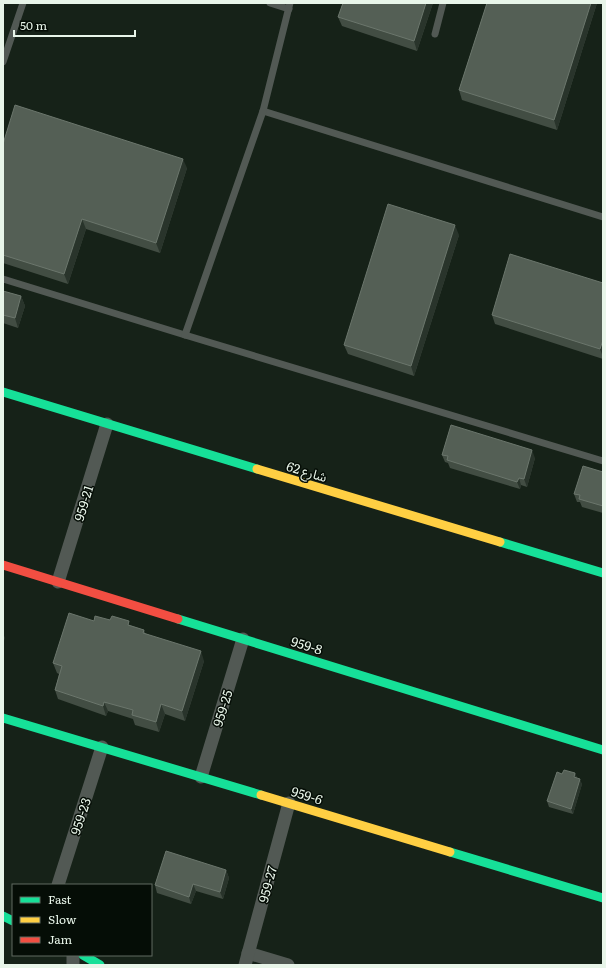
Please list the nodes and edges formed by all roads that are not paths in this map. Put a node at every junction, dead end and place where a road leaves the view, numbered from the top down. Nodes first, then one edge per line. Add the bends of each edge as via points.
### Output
1 (23, 3) edge
2 (270, 3) edge
3 (443, 3) edge
4 (289, 6) edge
5 (435, 34) dead end
6 (3, 62) edge
7 (263, 111) junction
8 (603, 217) edge
9 (3, 279) edge
10 (185, 336) junction
11 (3, 392) edge
12 (107, 424) junction
13 (603, 461) edge
14 (3, 565) edge
15 (603, 573) edge
16 (58, 582) junction
17 (243, 639) junction
18 (3, 718) edge
19 (102, 747) junction
20 (603, 750) edge
21 (201, 777) junction
22 (289, 803) junction
23 (58, 884) edge
24 (603, 898) edge
25 (3, 916) edge
26 (12, 920) edge
27 (85, 956) edge
28 (246, 959) edge
29 (100, 965) edge
30 (288, 965) edge

1 - 6 lane
2 - 4 lane
3 - 5 lane
4 - 7 lane
7 - 8 lane
7 - 10 lane
9 - 10 lane
10 - 13 lane
11 - 12 street, شارع 62
12 - 15 street, شارع 62
12 - 16 street, 959-21
14 - 16 street, 959-8
16 - 17 street, 959-8
17 - 20 street, 959-8
17 - 21 street, 959-25
18 - 19 street, 959-6
19 - 21 street, 959-6
19 - 23 street, 959-23
21 - 22 street, 959-6
22 - 24 street, 959-6
22 - 28 street, 959-27
25 - 26 street
27 - 29 street
28 - 30 street

